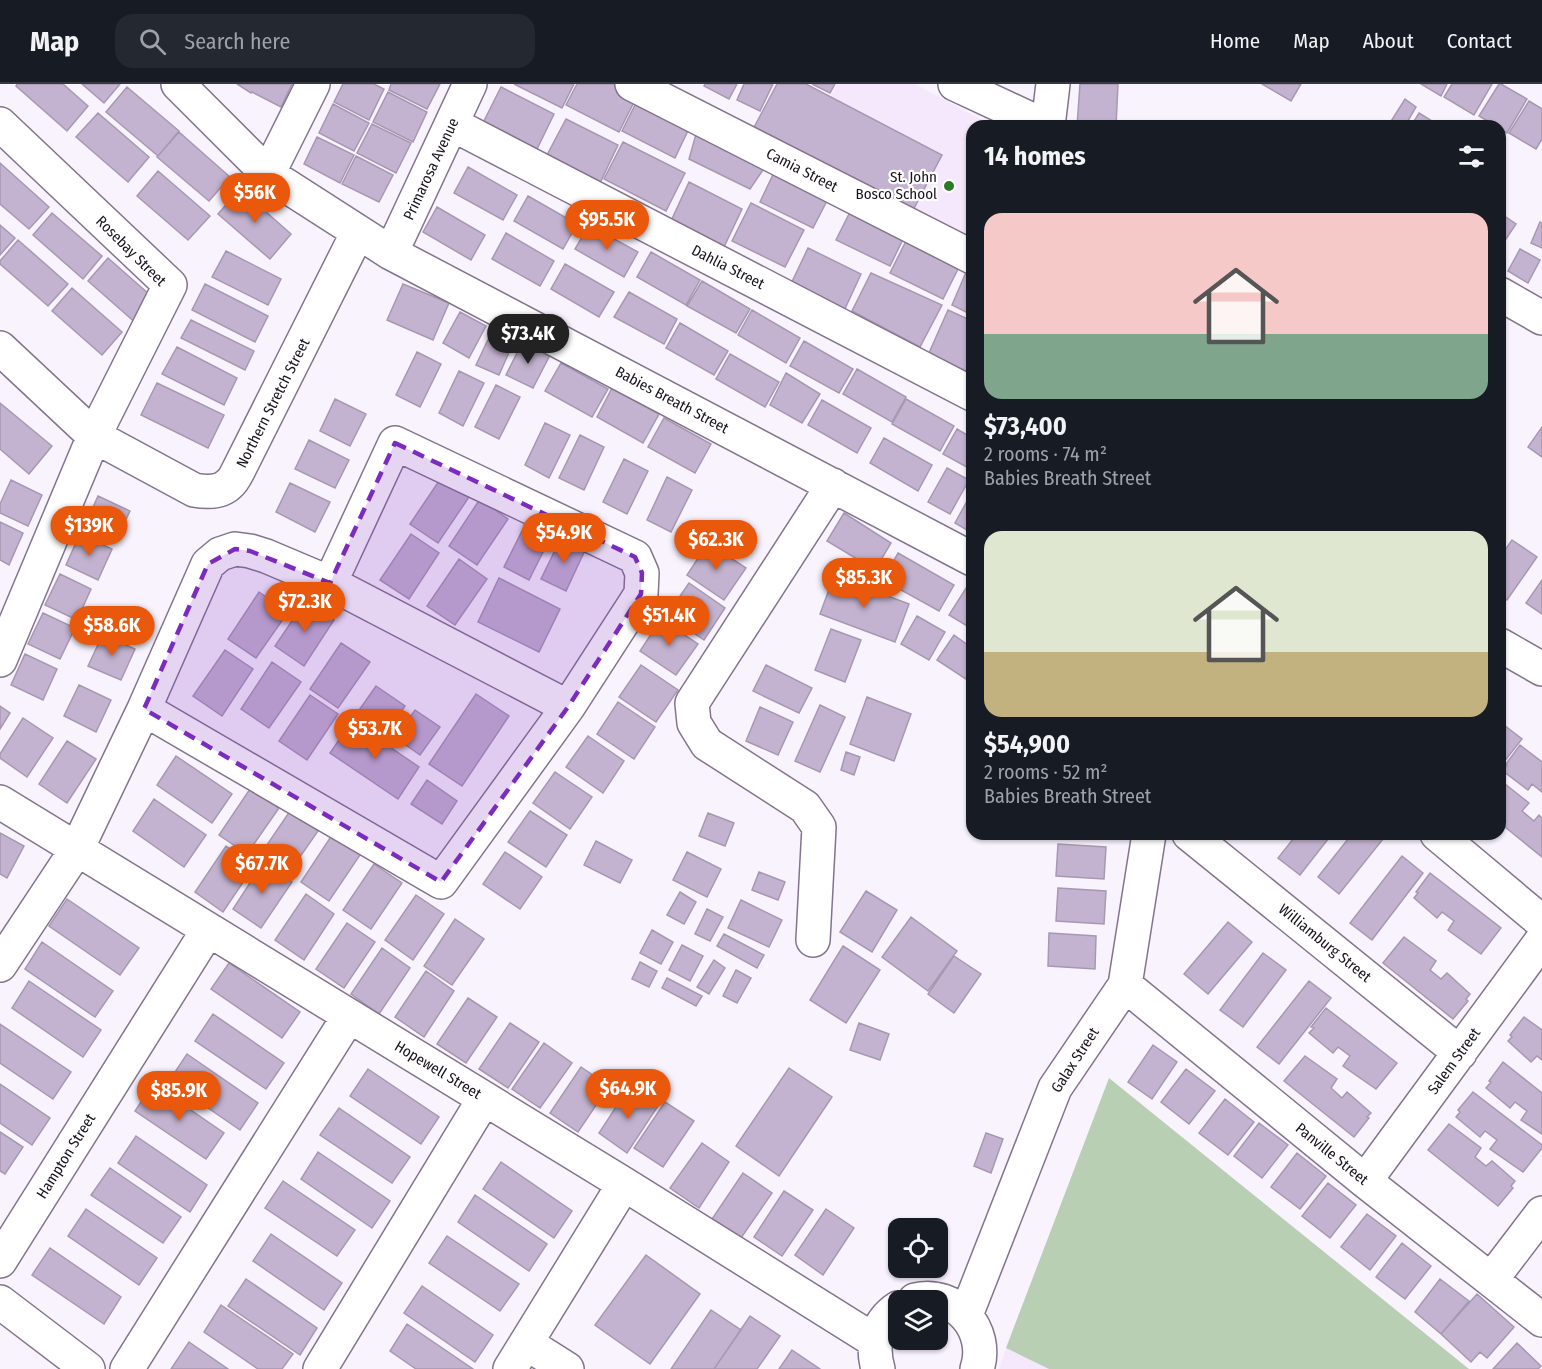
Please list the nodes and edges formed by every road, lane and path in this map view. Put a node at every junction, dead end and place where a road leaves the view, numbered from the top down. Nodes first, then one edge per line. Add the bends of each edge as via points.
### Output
1 (178, 84) edge
2 (313, 84) edge
3 (470, 84) edge
4 (632, 84) edge
5 (955, 84) edge
6 (1053, 84) edge
7 (1033, 120) edge
8 (1047, 120) edge
9 (0, 124) edge
10 (452, 124) junction
11 (268, 174) junction
12 (358, 232) junction
13 (391, 253) junction
14 (966, 254) edge
15 (1506, 297) edge
16 (1542, 318) edge
17 (0, 348) edge
18 (966, 391) edge
19 (94, 436) junction
20 (833, 485) junction
21 (966, 556) edge
22 (330, 583) junction
23 (1506, 648) edge
24 (0, 660) edge
25 (1542, 669) edge
26 (568, 707) junction
27 (144, 709) junction
28 (0, 802) edge
29 (1148, 840) edge
30 (1197, 840) edge
31 (1444, 840) edge
32 (77, 849) junction
33 (1542, 922) edge
34 (207, 930) junction
35 (813, 940) dead end
36 (1542, 940) edge
37 (0, 964) edge
38 (1125, 985) junction
39 (349, 1016) junction
40 (1460, 1053) junction
41 (484, 1099) junction
42 (1365, 1181) junction
43 (624, 1184) junction
44 (1542, 1213) edge
45 (0, 1261) edge
46 (1491, 1280) junction
47 (0, 1302) edge
48 (948, 1303) edge
49 (966, 1316) junction
50 (888, 1317) edge
51 (1542, 1320) edge
52 (877, 1355) edge
53 (518, 1356) edge
54 (88, 1369) edge
55 (127, 1369) edge
56 (320, 1369) edge
57 (567, 1369) edge
58 (977, 1369) edge

1 - 11 street, Babies Breath Street
2 - 11 street
3 - 10 street, Primarosa Avenue
4 - 14 street, Camia Street
5 - 7 street
6 - 8 street
9 - 19 street, Rosebay Street via 170,285
10 - 13 street, Primarosa Avenue
10 - 18 street, Dahlia Street
11 - 12 street, Babies Breath Street
12 - 13 street, Babies Breath Street
12 - 19 street, Northern Stretch Street via 229,484 207,492 194,490
13 - 20 street, Babies Breath Street
15 - 16 street
17 - 19 street, Northern Stretch Street
19 - 24 street
20 - 21 street, Babies Breath Street
20 - 35 street via 692,703 694,723 707,744 805,807 819,827
22 - 26 street
22 - 26 street via 395,443 635,557 642,573 641,594
22 - 27 street via 250,551 235,549 220,554 208,564
23 - 25 street
26 - 27 street via 441,882
27 - 32 street
28 - 32 street, Hopewell Street
29 - 38 street, Galax Street
30 - 40 street, Williamburg Street
31 - 33 street
32 - 34 street, Hopewell Street
32 - 37 street
34 - 39 street, Hopewell Street
34 - 45 street, Hampton Street
36 - 40 street, Salem Street
38 - 42 street, Panville Street
38 - 49 street, Galax Street via 1055,1088
39 - 41 street, Hopewell Street
39 - 55 street
40 - 42 street, Salem Street
41 - 43 street, Hopewell Street
41 - 56 street
42 - 46 street, Panville Street
43 - 52 street, Hopewell Street
43 - 53 street
44 - 46 street
46 - 51 street, Panville Street
47 - 54 street
48 - 49 street
49 - 58 street via 980,1344
50 - 52 street via 881,1325
53 - 57 street

